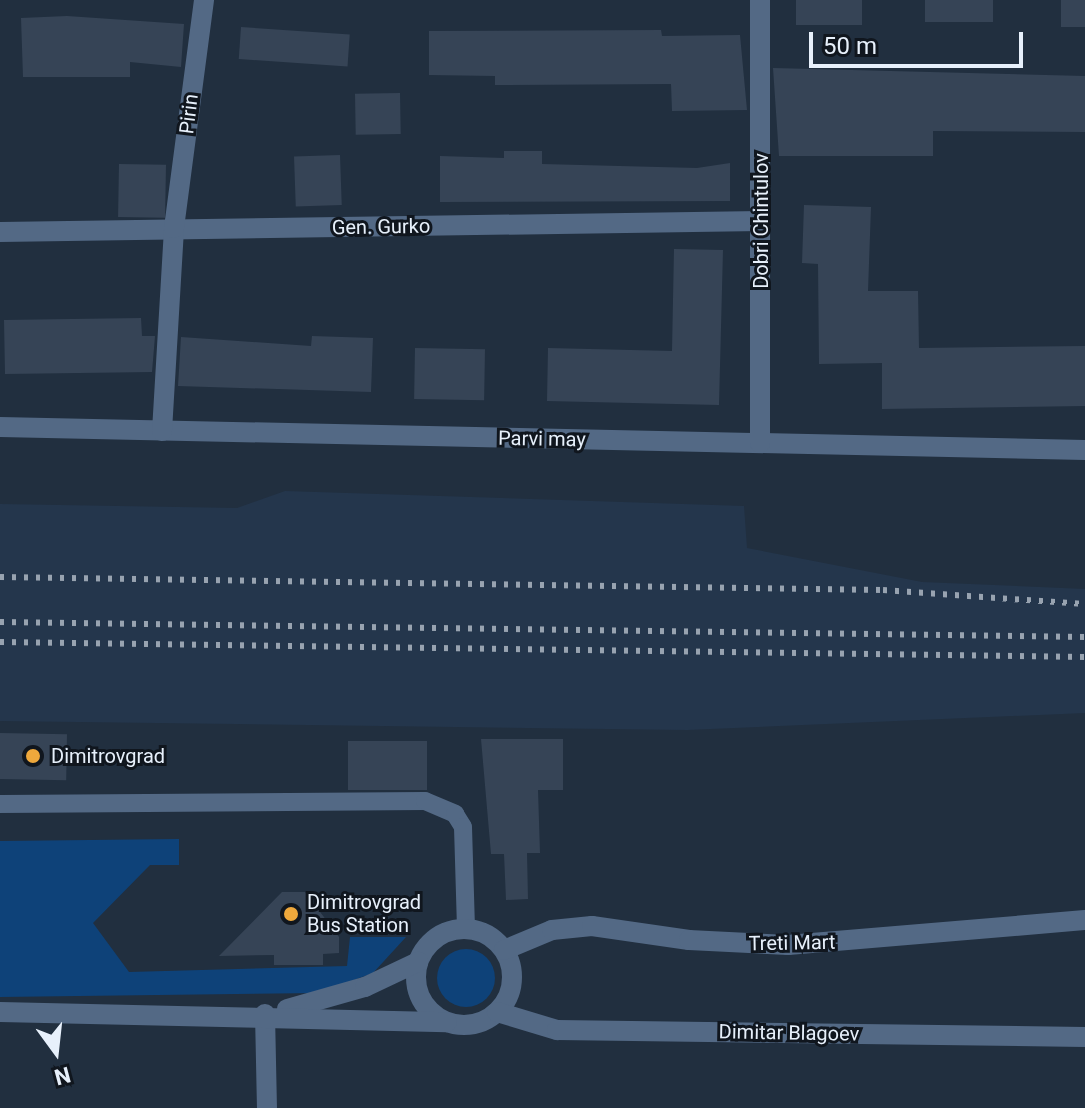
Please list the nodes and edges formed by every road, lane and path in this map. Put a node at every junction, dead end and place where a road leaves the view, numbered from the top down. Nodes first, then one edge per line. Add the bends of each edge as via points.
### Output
1 (204, 0) edge
2 (760, 0) edge
3 (761, 221) junction
4 (174, 228) junction
5 (0, 232) edge
6 (0, 427) edge
7 (162, 431) junction
8 (760, 443) junction
9 (1085, 450) edge
10 (0, 804) edge
11 (1085, 920) edge
12 (466, 929) junction
13 (504, 950) junction
14 (418, 962) junction
15 (0, 1012) edge
16 (497, 1012) junction
17 (265, 1014) junction
18 (447, 1022) junction
19 (1085, 1037) edge
20 (267, 1108) edge

1 - 4 street, Pirin
2 - 3 street, Dobri Chintulov
3 - 4 street, Gen. Gurko
3 - 8 street, Dobri Chintulov
4 - 5 street, Gen. Gurko
4 - 7 street, Pirin
6 - 7 street, Parvi may
7 - 8 street, Parvi may
8 - 9 street, Parvi may
10 - 12 lane via 425,801 455,814 463,827
11 - 13 street, Treti Mart via 788,945 700,941 592,926 552,930
12 - 13 street via 492,937
12 - 14 street via 433,940
13 - 16 street via 512,983
14 - 17 street via 365,987
14 - 18 street via 421,997
15 - 17 street
16 - 18 street via 473,1024
16 - 19 street, Dimitar Blagoev via 557,1030
17 - 18 street
17 - 20 street

